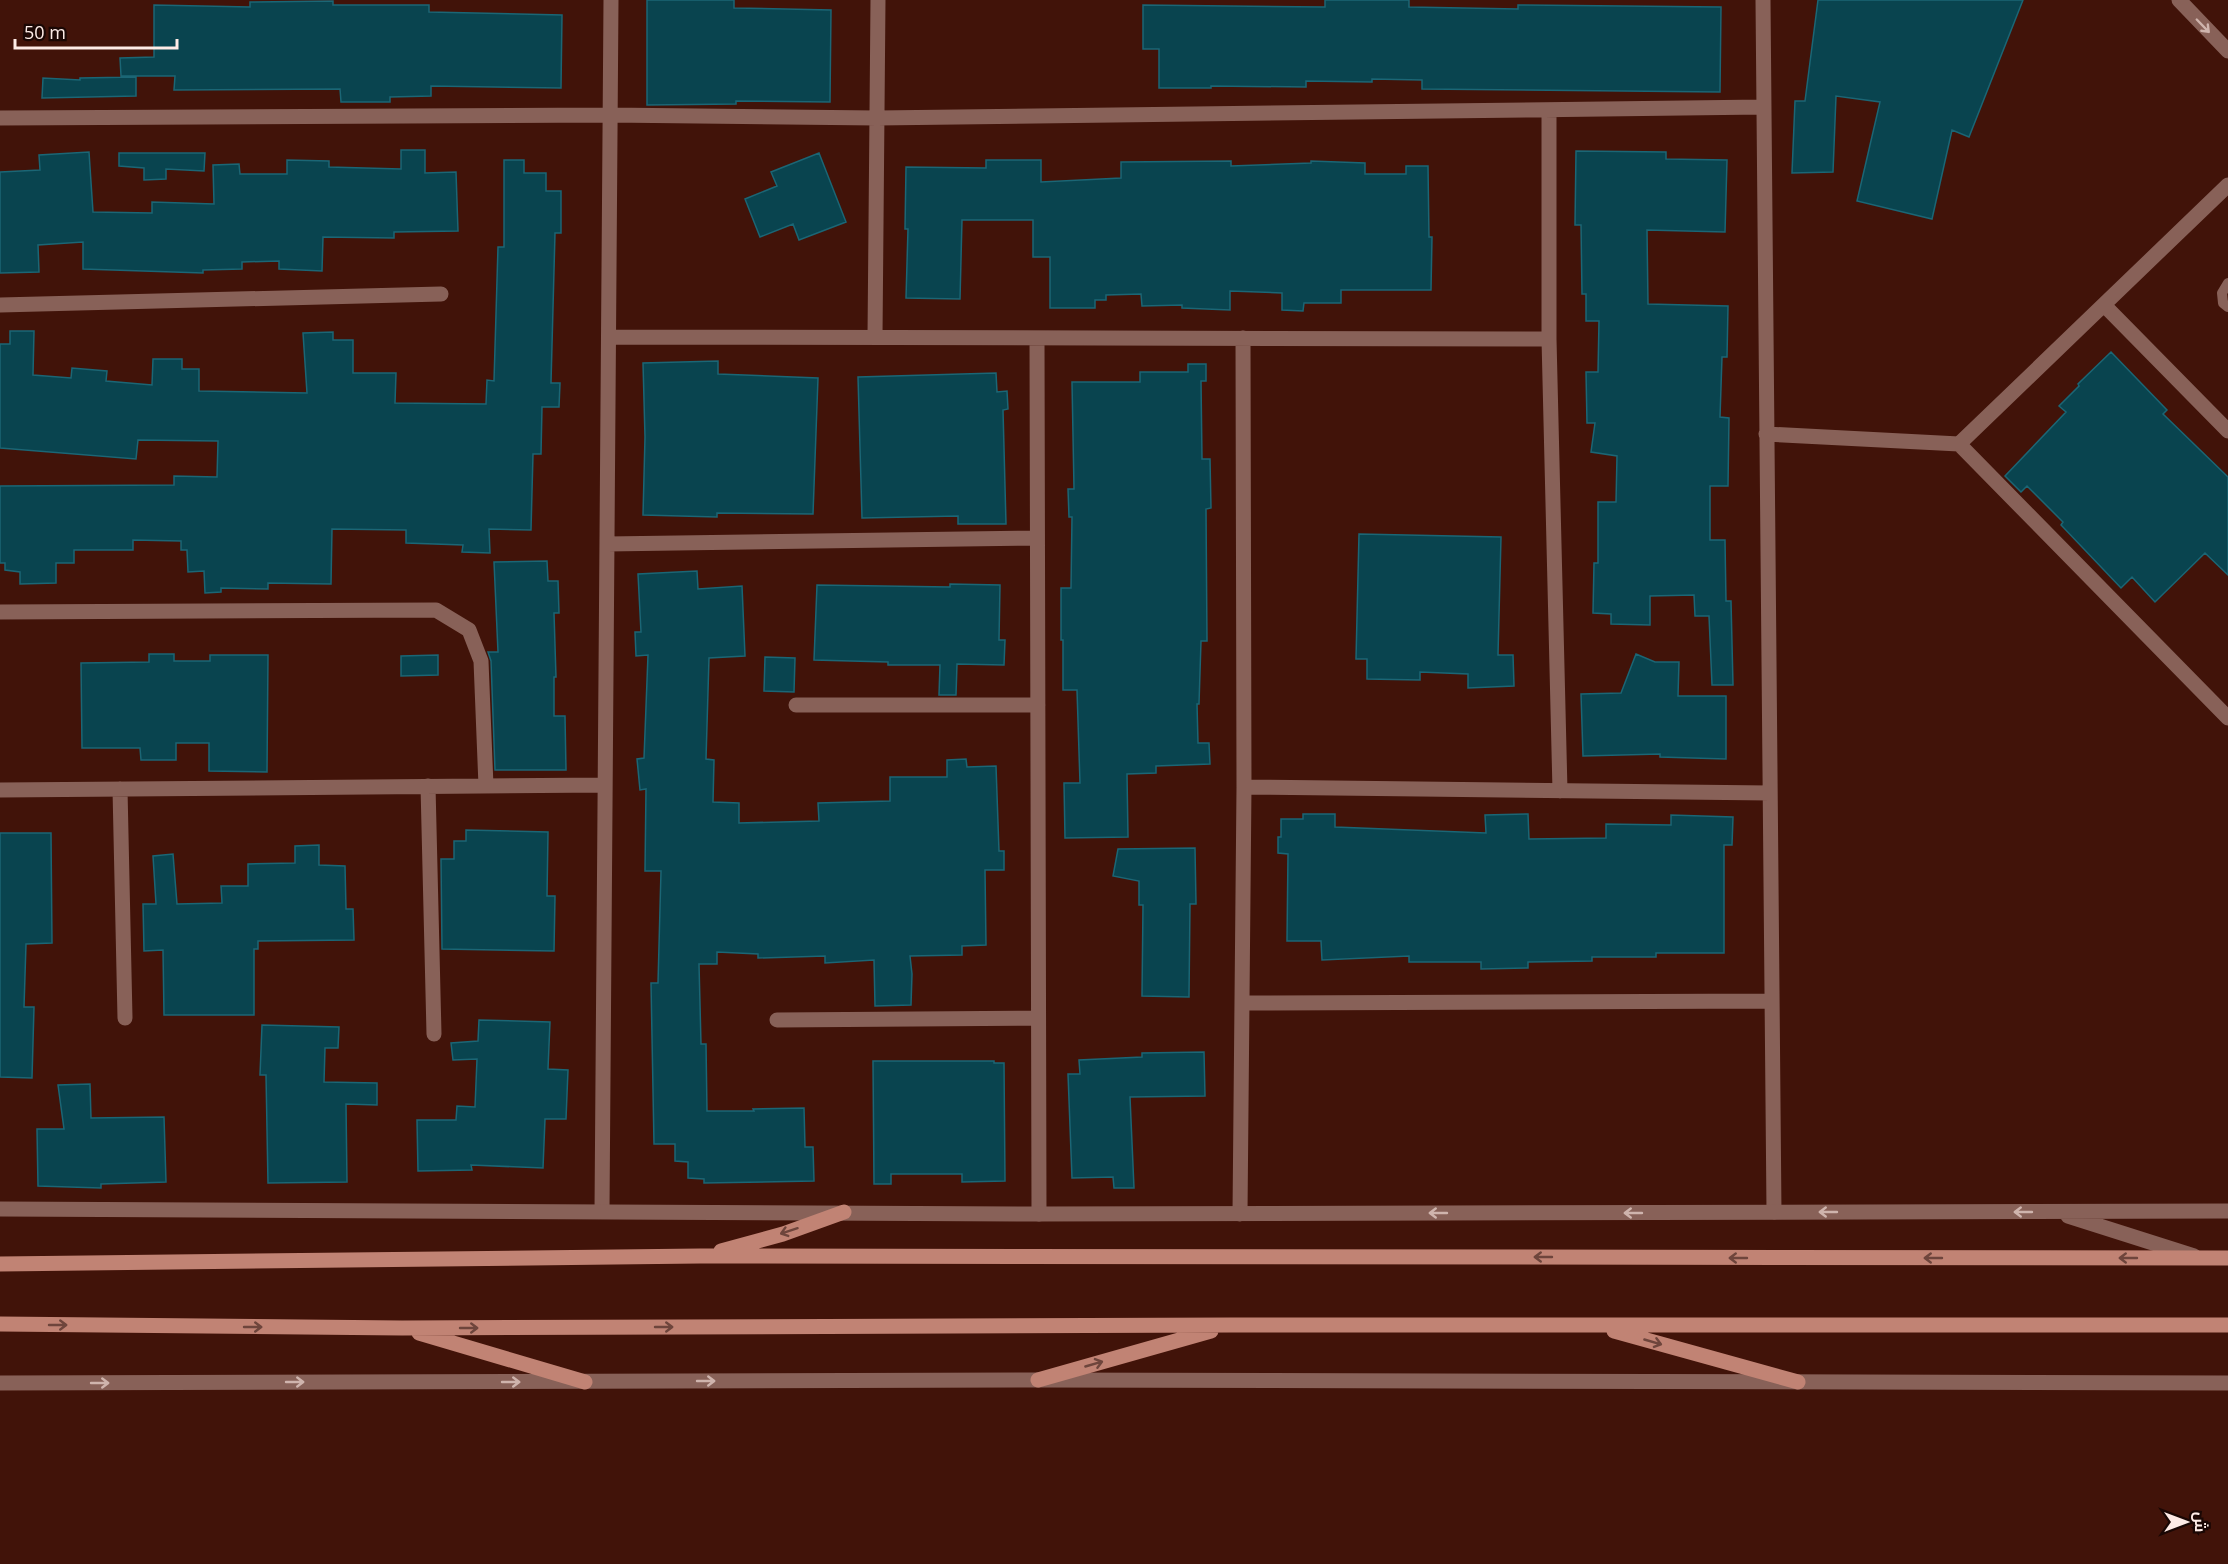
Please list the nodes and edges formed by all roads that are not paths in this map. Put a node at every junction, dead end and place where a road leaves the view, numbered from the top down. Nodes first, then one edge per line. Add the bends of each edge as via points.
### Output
1 (611, 0) edge
2 (878, 0) edge
3 (1762, 0) edge
4 (2179, 0) edge
5 (2228, 51) edge
6 (1764, 107) junction
7 (1548, 111) junction
8 (609, 115) junction
9 (0, 118) edge
10 (877, 118) junction
11 (2228, 185) edge
12 (2228, 284) edge
13 (441, 294) dead end
14 (0, 305) edge
15 (2105, 306) junction
16 (2228, 307) edge
17 (609, 337) junction
18 (875, 337) junction
19 (1037, 338) junction
20 (1243, 338) junction
21 (1549, 339) junction
22 (2228, 430) edge
23 (1766, 434) junction
24 (1959, 444) junction
25 (1037, 538) junction
26 (607, 544) junction
27 (0, 612) edge
28 (796, 705) dead end
29 (1038, 705) junction
30 (2228, 718) edge
31 (605, 785) junction
32 (428, 786) junction
33 (486, 786) junction
34 (1244, 787) junction
35 (120, 789) junction
36 (0, 790) edge
37 (1560, 791) junction
38 (1770, 793) junction
39 (1772, 1001) junction
40 (1243, 1003) junction
41 (125, 1018) dead end
42 (1038, 1018) junction
43 (777, 1020) dead end
44 (434, 1034) dead end
45 (0, 1209) edge
46 (602, 1211) junction
47 (2228, 1211) edge
48 (844, 1212) junction
49 (1774, 1212) junction
50 (2056, 1212) junction
51 (1039, 1214) junction
52 (1240, 1214) junction
53 (700, 1256) junction
54 (2199, 1258) junction
55 (2228, 1258) edge
56 (0, 1264) edge
57 (0, 1324) edge
58 (1231, 1325) junction
59 (2228, 1325) edge
60 (1597, 1326) junction
61 (402, 1328) junction
62 (1038, 1380) junction
63 (585, 1382) junction
64 (1797, 1382) junction
65 (0, 1383) edge
66 (2228, 1383) edge

1 - 8 street
2 - 10 street
3 - 6 street
4 -> 5 street
6 - 7 street
6 - 23 street
7 - 10 street
7 - 21 street
8 - 9 street
8 - 10 street
8 - 17 street
10 - 18 street
11 - 15 street
12 - 16 lane via 2222,293 2223,303
13 - 14 street
15 - 22 street
15 - 24 street
17 - 18 street
17 - 26 street
18 - 19 street
19 - 20 street
19 - 25 street
20 - 21 street
20 - 34 street
21 - 37 street
23 - 24 street
23 - 38 street
24 - 30 street
25 - 26 street
25 - 29 street
26 - 31 street
27 - 33 street via 436,610 469,630 481,661
28 - 29 street
29 - 42 street
31 - 33 street
31 - 46 street
32 - 33 street
32 - 35 street
32 - 44 street
34 - 37 street
34 - 40 street
35 - 36 street
35 - 41 street
37 - 38 street
38 - 39 street
39 - 40 street
39 - 49 street
40 - 52 street
42 - 43 street
42 - 51 street
45 - 46 street
46 - 48 street
47 - 50 street
48 - 51 street
48 -> 53 main road via 783,1234
50 -> 49 street
49 -> 52 street
50 - 54 street
51 - 52 street
54 -> 53 main road
53 - 56 main road
54 - 55 main road
57 -> 61 main road
58 - 60 main road
61 -> 58 main road
62 -> 58 main road
59 - 60 main road
60 -> 64 main road
61 - 63 main road
63 -> 62 street
62 - 64 street
65 -> 63 street
64 - 66 street

